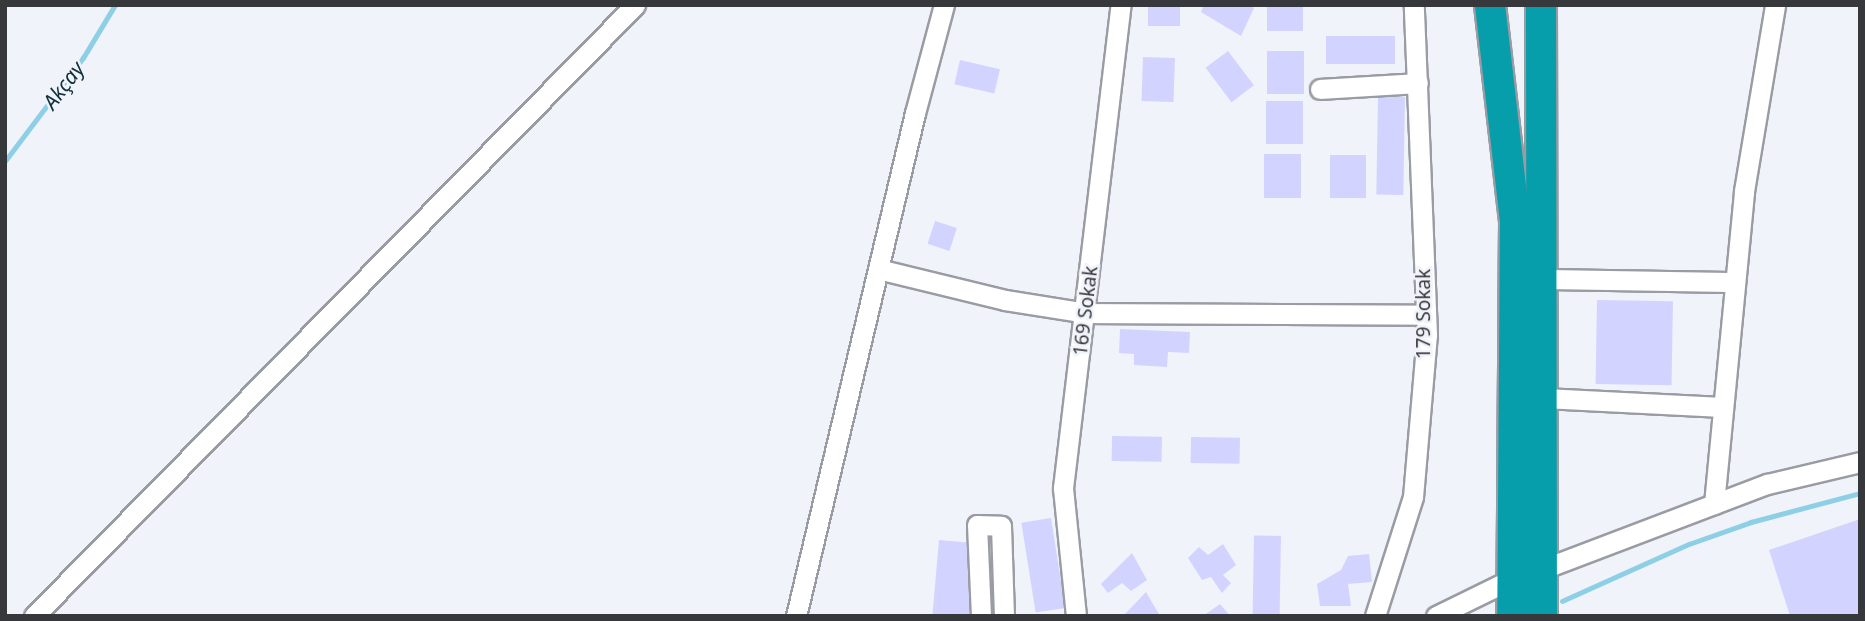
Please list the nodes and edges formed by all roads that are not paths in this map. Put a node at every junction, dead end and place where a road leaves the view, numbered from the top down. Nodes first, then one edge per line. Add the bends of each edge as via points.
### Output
1 (635, 5) edge
2 (944, 5) edge
3 (1121, 5) edge
4 (1414, 5) edge
5 (1490, 5) edge
6 (1541, 5) edge
7 (1776, 5) edge
8 (1418, 83) junction
9 (1320, 89) dead end
10 (878, 269) junction
11 (1542, 279) junction
12 (1735, 282) junction
13 (1086, 313) junction
14 (1426, 315) junction
15 (1543, 398) junction
16 (1723, 407) junction
17 (1860, 462) edge
18 (1714, 504) junction
19 (1542, 569) junction
20 (1512, 579) junction
21 (34, 616) edge
22 (796, 616) edge
23 (981, 616) edge
24 (1004, 616) edge
25 (1076, 616) edge
26 (1375, 616) edge
27 (1436, 616) edge
28 (1512, 616) edge
29 (1542, 616) edge

1 - 21 street
2 - 10 street
3 - 13 street, 169 Sokak
4 - 8 street, 179 Sokak
5 - 20 highway via 1515,222
6 - 11 highway
7 - 12 street via 1744,191
8 - 9 street
8 - 14 street, 179 Sokak
10 - 13 street via 1005,300
10 - 22 street
11 - 12 street
11 - 15 highway
12 - 16 street
13 - 14 street
13 - 25 street, 169 Sokak via 1063,488
14 - 26 street, 179 Sokak via 1413,497
15 - 16 street
15 - 19 highway
16 - 18 street
17 - 18 street via 1767,484
18 - 19 street
19 - 29 highway
20 - 27 street
20 - 28 highway
23 - 24 street via 977,525 1001,526

